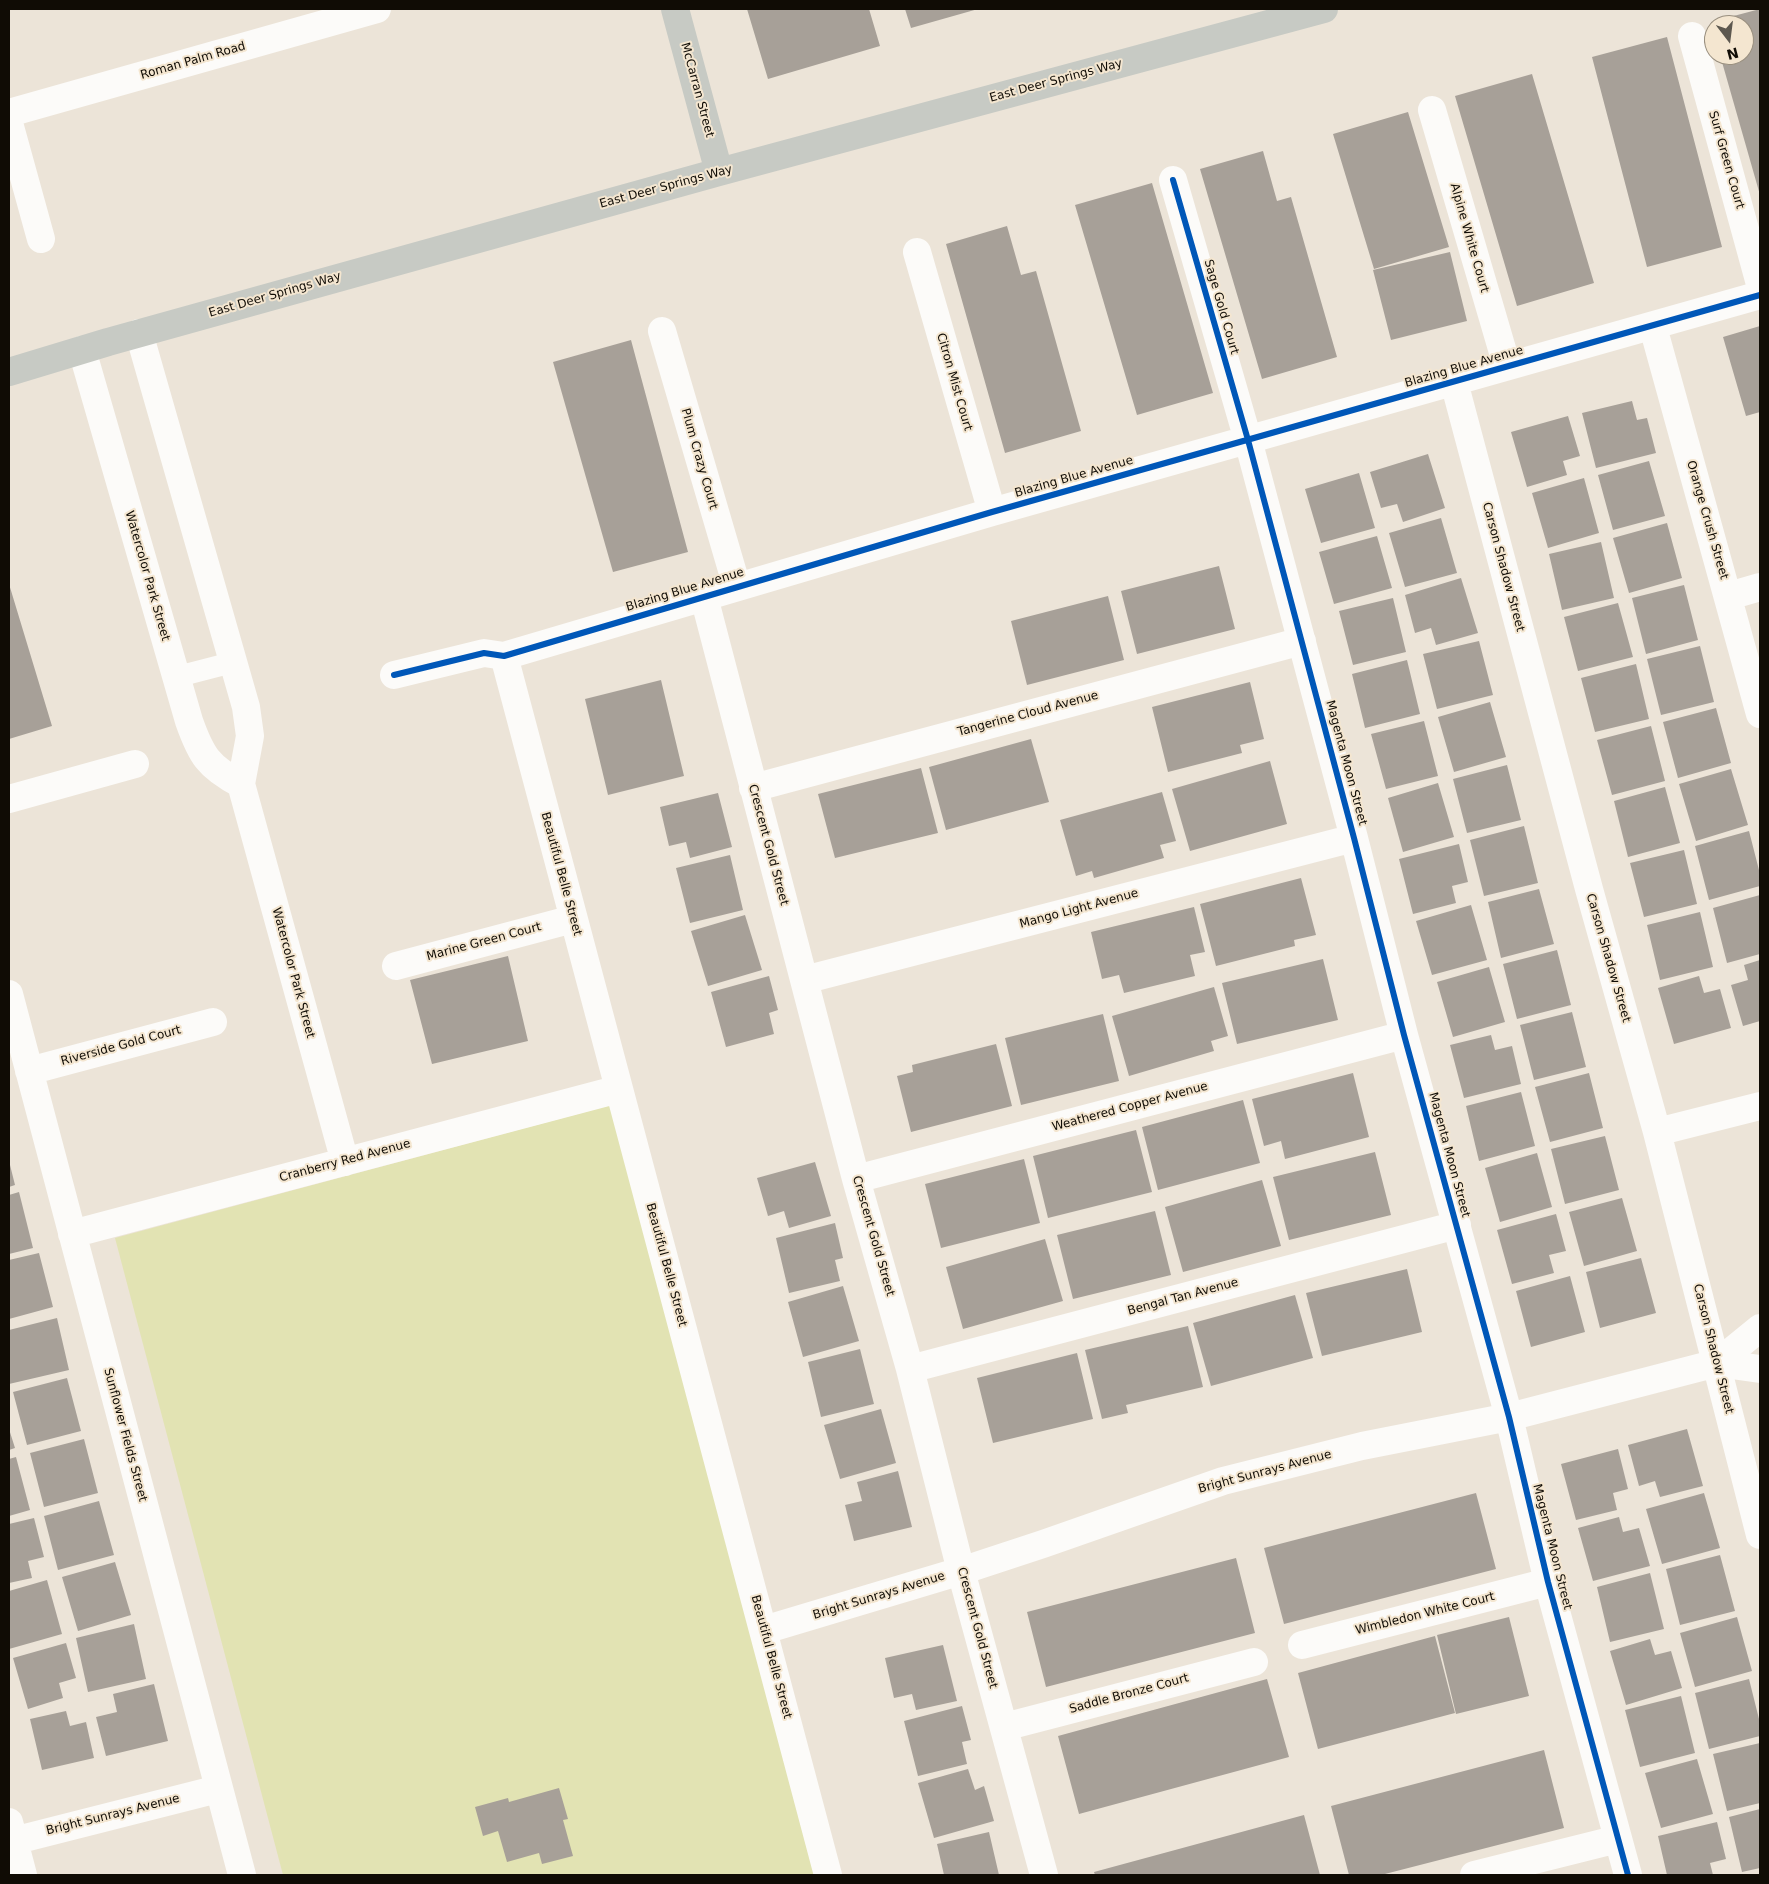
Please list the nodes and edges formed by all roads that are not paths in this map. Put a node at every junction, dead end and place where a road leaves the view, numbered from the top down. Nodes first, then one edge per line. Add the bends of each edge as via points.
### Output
1 (377, 9) edge
2 (675, 9) edge
3 (1305, 10) edge
4 (1692, 36) dead end
5 (1432, 110) dead end
6 (9, 113) edge
7 (9, 123) edge
8 (719, 172) junction
9 (1173, 180) dead end
10 (41, 239) dead end
11 (917, 252) dead end
12 (1760, 284) edge
13 (1760, 295) edge
14 (1653, 326) junction
15 (662, 331) dead end
16 (139, 333) junction
17 (82, 350) junction
18 (1507, 366) junction
19 (9, 372) edge
20 (1454, 382) junction
21 (1248, 440) junction
22 (992, 512) junction
23 (737, 587) junction
24 (1760, 587) edge
25 (1728, 596) junction
26 (704, 597) junction
27 (1302, 641) junction
28 (504, 656) junction
29 (234, 662) junction
30 (394, 675) dead end
31 (176, 677) junction
32 (1760, 714) edge
33 (135, 764) dead end
34 (241, 784) junction
35 (753, 788) junction
36 (9, 799) edge
37 (1354, 838) junction
38 (572, 919) junction
39 (396, 966) dead end
40 (804, 980) junction
41 (9, 994) edge
42 (213, 1022) dead end
43 (1404, 1035) junction
44 (29, 1071) junction
45 (619, 1089) junction
46 (1760, 1106) edge
47 (1657, 1132) junction
48 (344, 1162) junction
49 (856, 1178) junction
50 (1457, 1225) junction
51 (72, 1234) junction
52 (1760, 1328) edge
53 (1717, 1363) junction
54 (910, 1369) junction
55 (1760, 1369) edge
56 (1509, 1417) junction
57 (1760, 1535) edge
58 (961, 1571) junction
59 (1548, 1582) junction
60 (764, 1630) junction
61 (1302, 1645) dead end
62 (1254, 1662) dead end
63 (1004, 1727) junction
64 (218, 1789) junction
65 (10, 1835) edge
66 (1618, 1838) junction
67 (23, 1875) edge
68 (242, 1875) edge
69 (828, 1875) edge
70 (1044, 1875) edge
71 (1474, 1875) edge
72 (1628, 1875) edge

1 - 6 street, Roman Palm Road
2 - 8 street, McCarran Street
3 - 8 street, East Deer Springs Way
4 - 12 street, Surf Green Court
5 - 18 street, Alpine White Court
7 - 10 street
8 - 16 street, East Deer Springs Way
9 - 21 street, Sage Gold Court
11 - 22 street, Citron Mist Court
13 - 14 street, Blazing Blue Avenue
14 - 18 street, Blazing Blue Avenue
14 - 25 street, Orange Crush Street
15 - 23 street, Plum Crazy Court
16 - 17 street, East Deer Springs Way
16 - 29 street, Watercolor Park Street
17 - 19 street, East Deer Springs Way
17 - 31 street, Watercolor Park Street
18 - 20 street, Blazing Blue Avenue
20 - 21 street, Blazing Blue Avenue
20 - 47 street, Carson Shadow Street
21 - 22 street, Blazing Blue Avenue
21 - 27 street, Magenta Moon Street
22 - 23 street, Blazing Blue Avenue
23 - 26 street, Blazing Blue Avenue
24 - 25 street
25 - 32 street, Orange Crush Street
26 - 28 street, Blazing Blue Avenue
26 - 35 street, Crescent Gold Street
27 - 35 street, Tangerine Cloud Avenue
27 - 37 street, Magenta Moon Street
28 - 30 street, Blazing Blue Avenue via 484,653
28 - 38 street, Beautiful Belle Street
29 - 31 lane
29 - 34 street, Watercolor Park Street via 250,736
31 - 34 street, Watercolor Park Street via 198,745 206,759 221,774
33 - 36 street
34 - 48 street, Watercolor Park Street
35 - 40 street, Crescent Gold Street
37 - 40 street, Mango Light Avenue
37 - 43 street, Magenta Moon Street
38 - 39 street, Marine Green Court
38 - 45 street, Beautiful Belle Street
40 - 49 street, Crescent Gold Street
41 - 44 street, Sunflower Fields Street
42 - 44 street, Riverside Gold Court
43 - 49 street, Weathered Copper Avenue
43 - 50 street, Magenta Moon Street
44 - 51 street, Sunflower Fields Street
45 - 48 street, Cranberry Red Avenue
45 - 60 street, Beautiful Belle Street
46 - 47 street
47 - 53 street, Carson Shadow Street
48 - 51 street, Cranberry Red Avenue
49 - 54 street, Crescent Gold Street
50 - 54 street, Bengal Tan Avenue
50 - 56 street, Magenta Moon Street
51 - 64 street, Sunflower Fields Street
52 - 53 street
53 - 55 street
53 - 56 street, Bright Sunrays Avenue
53 - 57 street, Carson Shadow Street
54 - 58 street, Crescent Gold Street
56 - 58 street, Bright Sunrays Avenue via 1362,1446 1223,1481
56 - 59 street, Magenta Moon Street
58 - 60 street, Bright Sunrays Avenue
58 - 63 street, Crescent Gold Street
59 - 61 street, Wimbledon White Court
59 - 66 street, Magenta Moon Street
60 - 69 street, Beautiful Belle Street
62 - 63 street, Saddle Bronze Court
63 - 70 street, Crescent Gold Street
64 - 65 street, Bright Sunrays Avenue
64 - 68 street, Sunflower Fields Street
65 - 67 street
66 - 71 street
66 - 72 street, Magenta Moon Street

